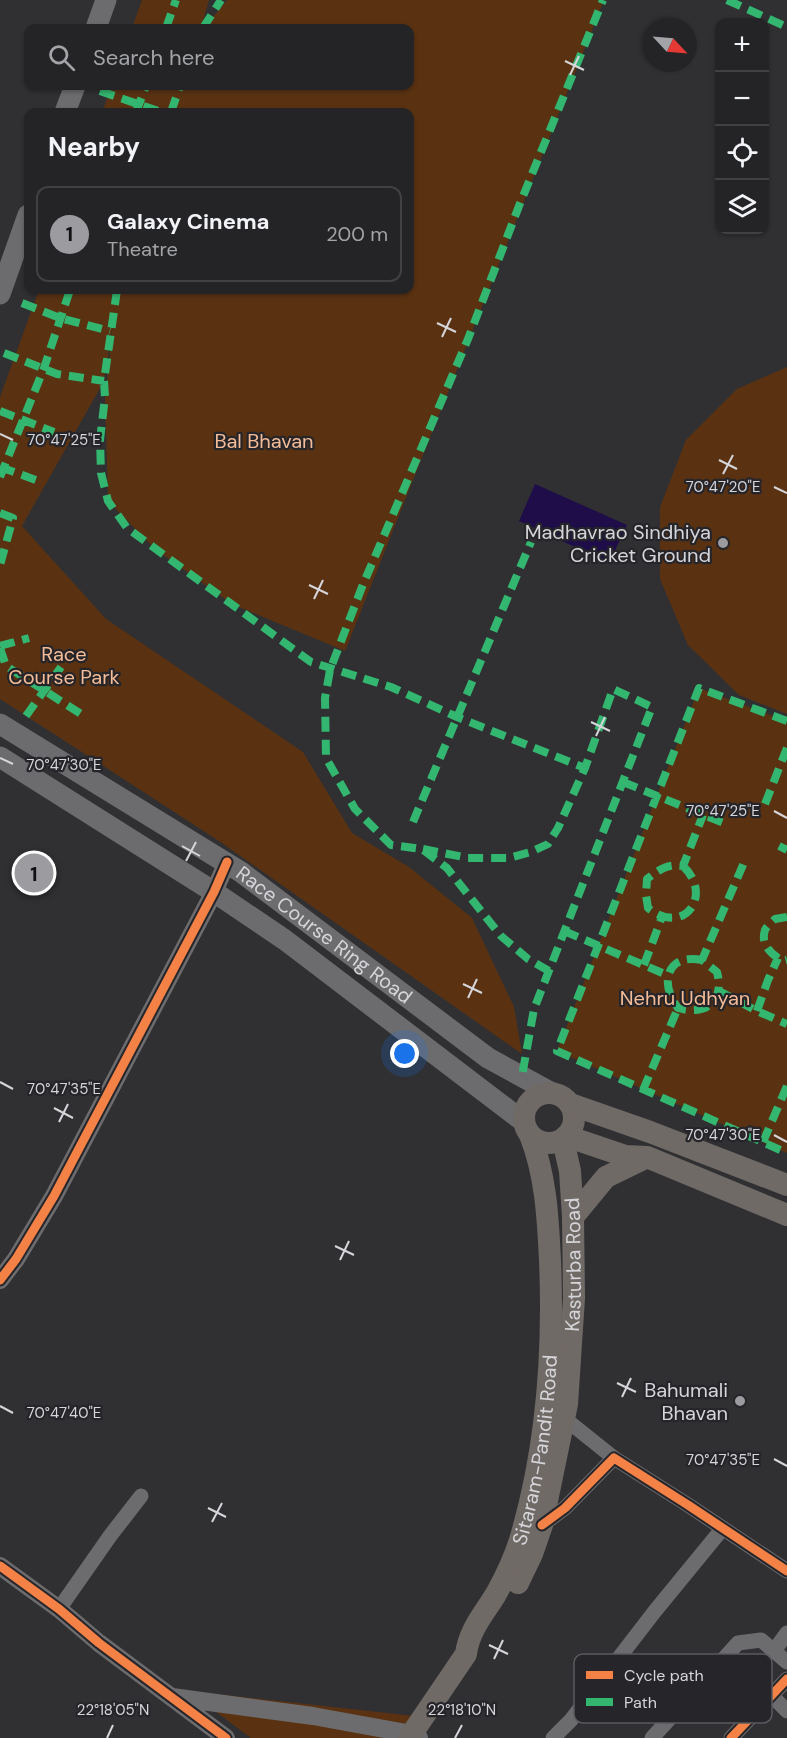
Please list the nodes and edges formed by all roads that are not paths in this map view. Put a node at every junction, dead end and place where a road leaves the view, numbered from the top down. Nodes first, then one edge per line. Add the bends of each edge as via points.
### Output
1 (106, 0) edge
2 (97, 24) edge
3 (73, 90) edge
4 (67, 108) edge
5 (24, 226) edge
6 (0, 294) edge
7 (0, 724) edge
8 (0, 757) edge
9 (227, 862) junction
10 (214, 892) junction
11 (561, 1099) junction
12 (527, 1128) junction
13 (565, 1138) junction
14 (647, 1157) junction
15 (787, 1185) edge
16 (787, 1215) edge
17 (573, 1217) junction
18 (0, 1280) edge
19 (556, 1416) junction
20 (614, 1458) junction
21 (141, 1496) dead end
22 (542, 1524) junction
23 (723, 1528) junction
24 (0, 1566) edge
25 (787, 1572) edge
26 (59, 1609) junction
27 (787, 1633) edge
28 (774, 1651) junction
29 (466, 1654) junction
30 (622, 1654) edge
31 (728, 1654) edge
32 (787, 1662) edge
33 (787, 1679) edge
34 (170, 1696) junction
35 (772, 1696) joint
36 (787, 1711) edge
37 (574, 1716) edge
38 (666, 1723) edge
39 (746, 1723) edge
40 (413, 1737) edge
41 (226, 1738) edge
42 (553, 1738) edge
43 (652, 1738) edge
44 (731, 1738) edge

1 - 2 main road
3 - 4 main road
5 - 6 main road
7 - 9 main road, Race Course Ring Road
8 - 10 main road, Race Course Ring Road
9 - 10 street
9 - 11 main road, Race Course Ring Road via 488,1058
10 - 12 main road, Race Course Ring Road via 309,958
10 - 18 street via 54,1196
11 - 12 main road via 541,1094 532,1099 526,1107
11 - 13 main road via 574,1118
11 - 15 main road, Race Course Ring Road
12 - 13 main road via 538,1141 548,1143
12 - 19 main road, Sitaram-Pandit Road via 548,1217
13 - 14 main road via 624,1156
13 - 17 main road, Kasturba Road
14 - 16 main road
14 - 17 main road via 606,1178
17 - 19 main road, Kasturba Road via 574,1298 567,1404
19 - 20 street
19 - 22 main road, Kasturba Road
19 - 29 main road, Sitaram-Pandit Road via 510,1568 468,1638
20 - 22 street via 565,1508
20 - 23 street
21 - 26 street
22 - 29 main road, Kasturba Road via 532,1554 500,1613 479,1644
23 - 25 street
23 - 30 street
24 - 26 street
26 - 34 street
27 - 28 street
28 - 31 street via 761,1640 738,1643
28 - 32 street
29 - 40 main road, Sitaram-Pandit Road
33 - 35 street
34 - 40 street via 313,1716
34 - 41 street
35 - 36 street
37 - 42 street
38 - 43 street
39 - 44 street

